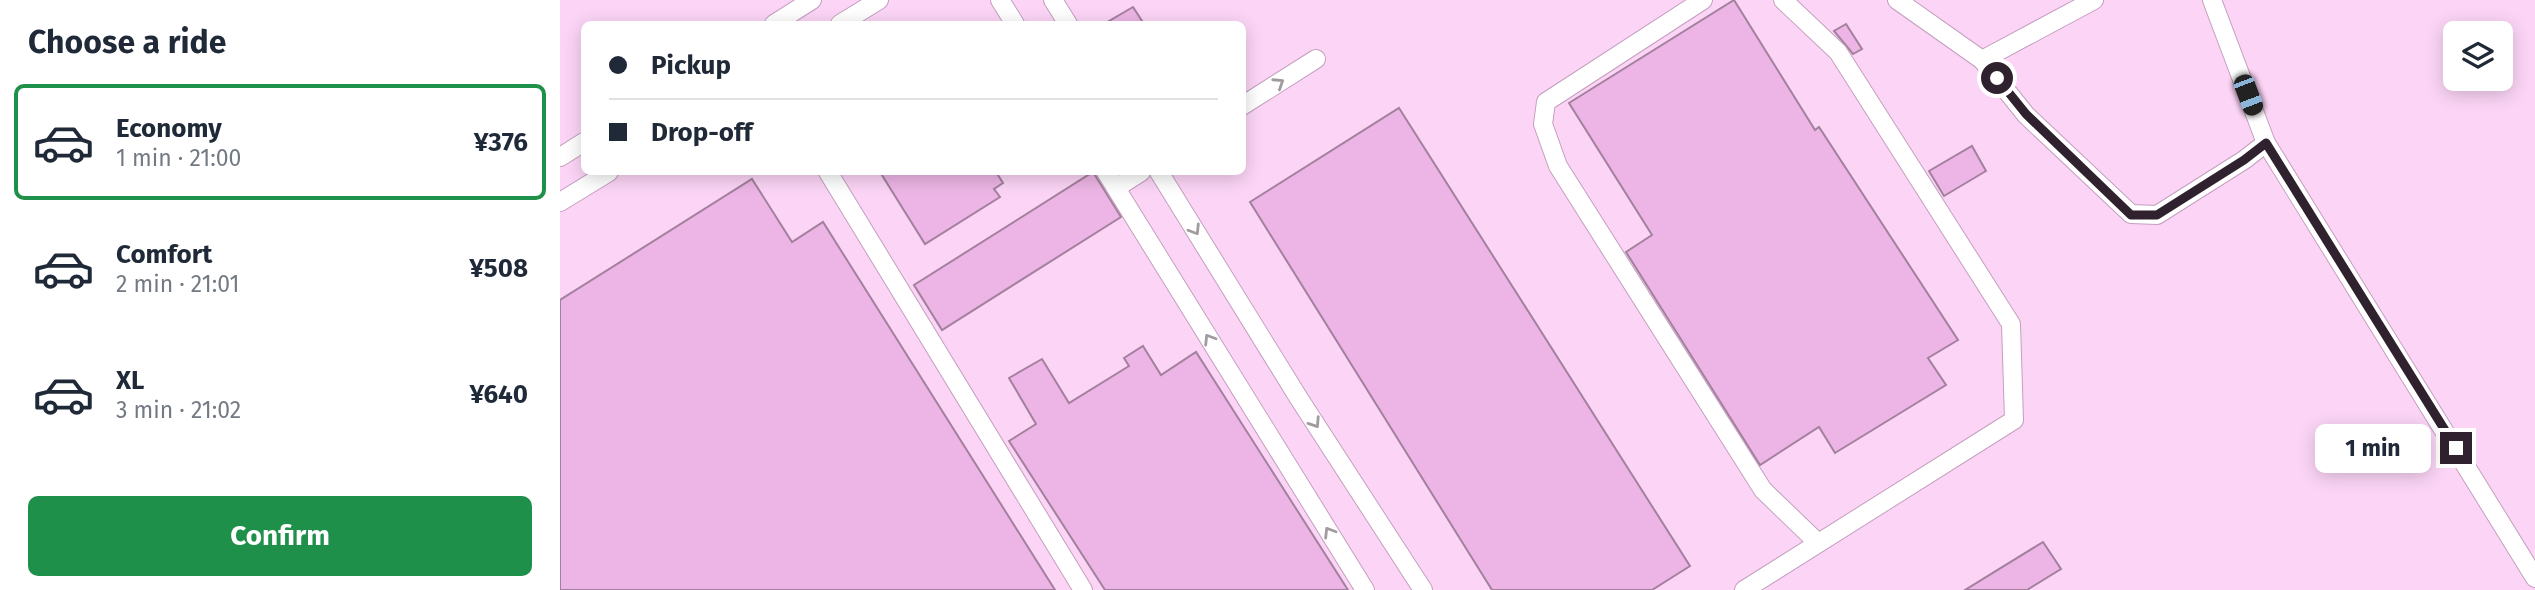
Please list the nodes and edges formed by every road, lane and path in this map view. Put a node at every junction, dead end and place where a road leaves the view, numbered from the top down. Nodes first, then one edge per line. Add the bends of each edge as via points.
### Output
1 (811, 0) edge
2 (878, 0) edge
3 (1000, 0) edge
4 (1053, 0) edge
5 (1703, 0) edge
6 (1783, 0) edge
7 (1897, 0) edge
8 (2094, 0) edge
9 (2212, 0) edge
10 (779, 21) edge
11 (845, 21) edge
12 (1013, 21) edge
13 (1066, 21) edge
14 (1316, 59) dead end
15 (1982, 60) junction
16 (1246, 103) edge
17 (2266, 143) junction
18 (581, 144) edge
19 (560, 157) edge
20 (604, 175) edge
21 (830, 175) edge
22 (1108, 175) edge
23 (1136, 175) edge
24 (1161, 175) edge
25 (1116, 188) junction
26 (560, 202) edge
27 (1818, 543) junction
28 (2535, 578) edge
29 (1083, 590) edge
30 (1365, 590) edge
31 (1423, 590) edge
32 (1744, 590) edge

1 - 10 street
2 - 11 street
3 - 12 street
4 - 13 street
5 - 27 street via 1546,102 1543,124 1558,166 1763,490
6 - 27 street via 1838,52 2011,324 2014,420
7 - 15 street
8 - 15 street
9 - 17 street
16 -> 14 street
15 - 17 street via 2026,114 2131,215 2157,215
17 - 28 street
18 - 19 street
20 - 26 street
21 - 29 street
22 - 25 street
23 - 25 street
24 -> 31 street
30 -> 25 street
27 - 32 street

